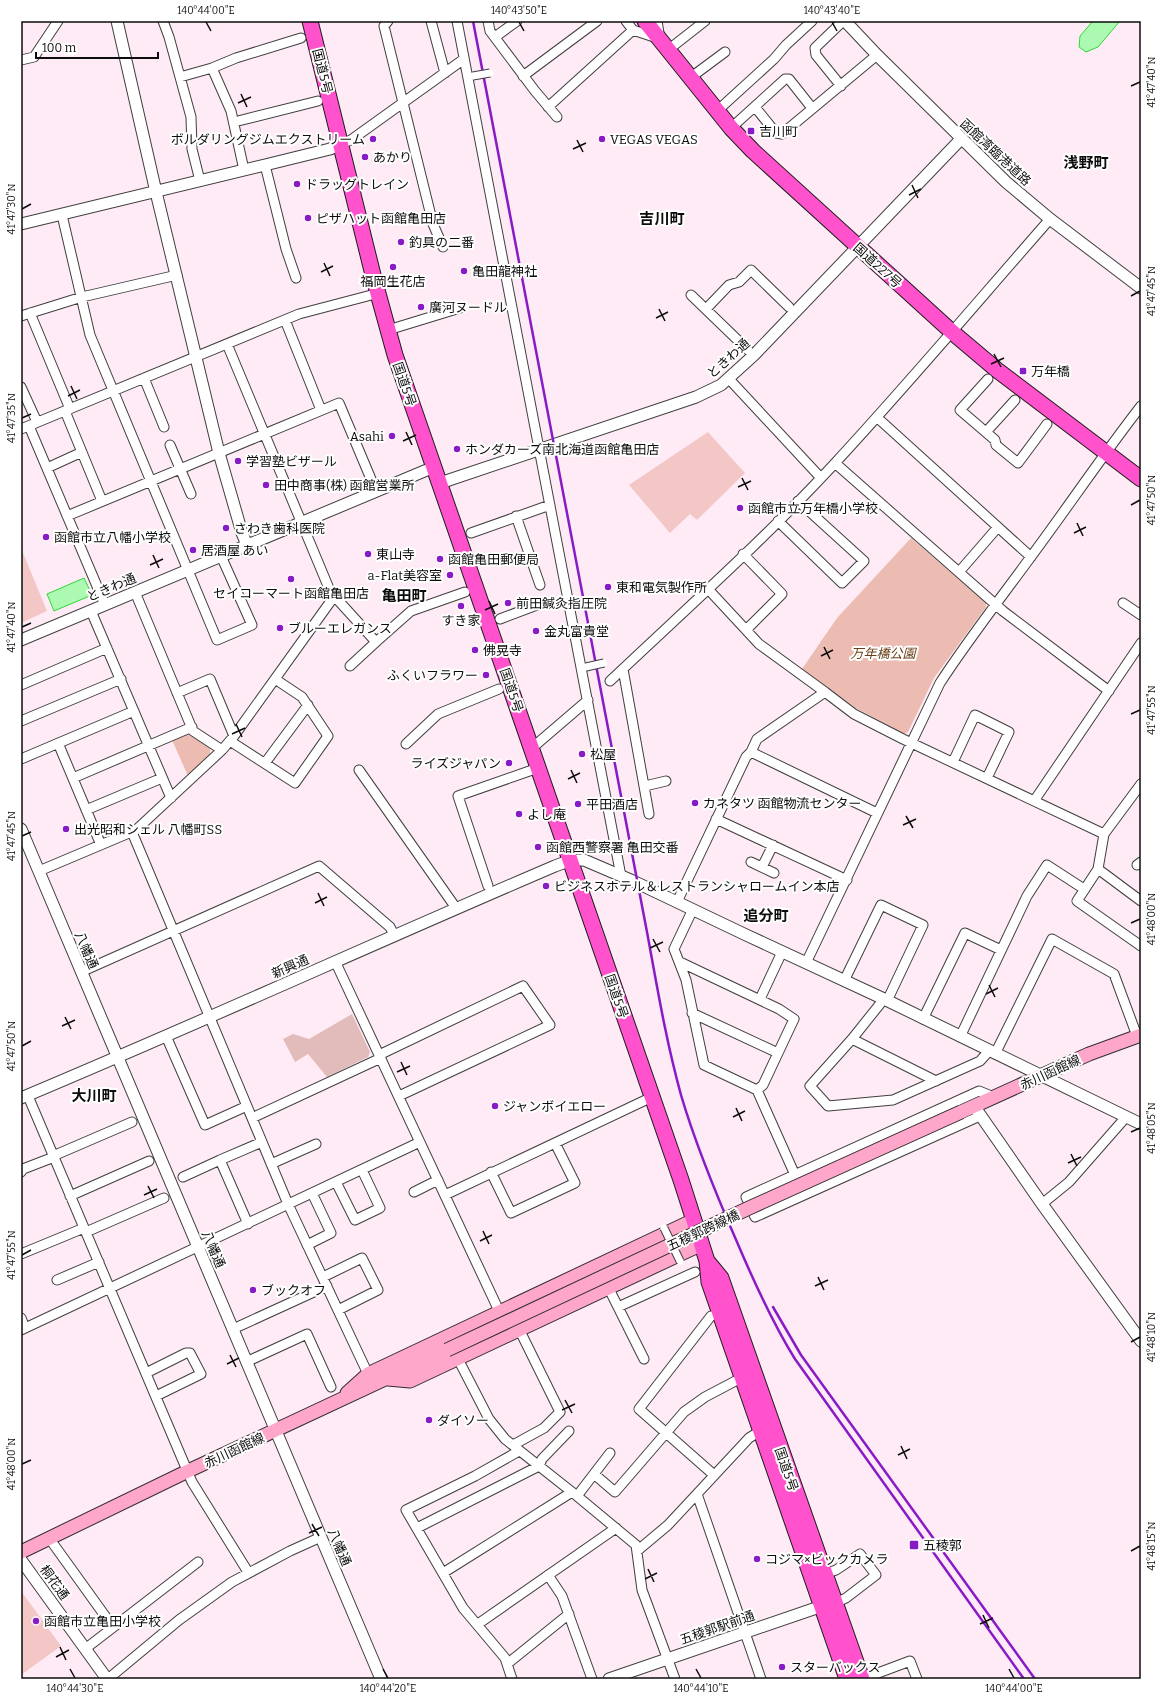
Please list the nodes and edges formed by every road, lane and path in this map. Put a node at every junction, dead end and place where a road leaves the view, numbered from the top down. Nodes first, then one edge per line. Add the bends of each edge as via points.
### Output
1 (58, 21) edge
2 (117, 21) edge
3 (163, 21) edge
4 (310, 21) edge
5 (388, 21) edge
6 (431, 21) edge
7 (457, 21) edge
8 (488, 21) edge
9 (597, 21) edge
10 (626, 21) edge
11 (645, 21) edge
12 (656, 21) edge
13 (704, 21) edge
14 (812, 21) edge
15 (844, 21) edge
16 (515, 22) edge
17 (633, 30) junction
18 (495, 37) junction
19 (302, 38) dead end
20 (664, 44) junction
21 (725, 52) dead end
22 (877, 55) junction
23 (464, 59) junction
24 (21, 60) edge
25 (212, 68) junction
26 (445, 73) junction
27 (490, 73) dead end
28 (473, 76) dead end
29 (523, 76) junction
30 (180, 77) junction
31 (690, 78) junction
32 (841, 86) junction
33 (318, 101) dead end
34 (404, 103) junction
35 (548, 107) junction
36 (755, 107) junction
37 (812, 108) junction
38 (717, 111) junction
39 (557, 117) dead end
40 (234, 122) junction
41 (731, 128) junction
42 (961, 139) junction
43 (341, 144) junction
44 (265, 165) junction
45 (244, 170) junction
46 (200, 181) junction
47 (156, 192) junction
48 (62, 214) junction
49 (1050, 219) junction
50 (21, 224) edge
51 (858, 246) junction
52 (443, 247) dead end
53 (177, 275) junction
54 (296, 278) dead end
55 (1141, 288) edge
56 (378, 294) junction
57 (691, 295) dead end
58 (82, 297) junction
59 (790, 307) dead end
60 (460, 308) dead end
61 (706, 309) junction
62 (26, 314) edge
63 (285, 320) junction
64 (388, 330) junction
65 (952, 332) junction
66 (227, 344) junction
67 (748, 350) dead end
68 (197, 356) junction
69 (144, 378) junction
70 (729, 379) junction
71 (988, 379) dead end
72 (21, 386) edge
73 (114, 391) junction
74 (1016, 400) dead end
75 (1141, 406) edge
76 (67, 410) junction
77 (321, 410) junction
78 (881, 421) dead end
79 (1047, 424) dead end
80 (29, 426) edge
81 (164, 427) dead end
82 (986, 432) junction
83 (264, 433) junction
84 (170, 445) dead end
85 (539, 449) junction
86 (82, 452) junction
87 (1105, 452) junction
88 (219, 453) junction
89 (835, 463) junction
90 (434, 467) junction
91 (47, 468) junction
92 (180, 468) junction
93 (821, 478) junction
94 (1141, 479) edge
95 (151, 481) junction
96 (440, 484) junction
97 (376, 491) junction
98 (191, 494) dead end
99 (102, 501) junction
100 (798, 501) junction
101 (550, 505) junction
102 (67, 516) junction
103 (516, 516) junction
104 (778, 521) junction
105 (302, 522) junction
106 (998, 527) junction
107 (471, 533) dead end
108 (247, 545) junction
109 (744, 554) junction
110 (221, 556) junction
111 (1031, 557) junction
112 (188, 570) junction
113 (959, 572) junction
114 (540, 585) dead end
115 (708, 589) junction
116 (135, 592) junction
117 (465, 592) dead end
118 (333, 598) junction
119 (542, 603) dead end
120 (1123, 603) dead end
121 (996, 604) junction
122 (105, 605) junction
123 (91, 611) junction
124 (1141, 615) edge
125 (500, 619) dead end
126 (746, 630) junction
127 (21, 640) edge
128 (376, 642) junction
129 (1141, 642) edge
130 (107, 648) junction
131 (604, 663) dead end
132 (350, 666) dead end
133 (586, 667) dead end
134 (623, 669) junction
135 (121, 679) junction
136 (275, 679) junction
137 (610, 681) dead end
138 (21, 685) edge
139 (499, 689) dead end
140 (1109, 691) junction
141 (825, 692) junction
142 (177, 693) junction
143 (588, 700) junction
144 (308, 705) junction
145 (134, 711) junction
146 (21, 721) edge
147 (192, 727) junction
148 (232, 738) junction
149 (910, 742) junction
150 (58, 743) junction
151 (406, 744) dead end
152 (149, 746) junction
153 (532, 748) junction
154 (222, 750) junction
155 (751, 752) junction
156 (21, 759) edge
157 (952, 762) junction
158 (265, 763) junction
159 (538, 768) junction
160 (359, 770) dead end
161 (73, 778) junction
162 (162, 778) junction
163 (987, 778) junction
164 (666, 781) dead end
165 (1141, 784) edge
166 (645, 786) junction
167 (171, 798) junction
168 (1034, 801) junction
169 (86, 810) junction
170 (877, 812) junction
171 (650, 814) dead end
172 (716, 819) junction
173 (21, 829) edge
174 (132, 832) junction
175 (1104, 834) junction
176 (101, 845) junction
177 (773, 845) junction
178 (570, 860) junction
179 (751, 862) dead end
180 (762, 868) junction
181 (1098, 869) junction
182 (39, 871) junction
183 (774, 873) dead end
184 (621, 876) junction
185 (847, 880) junction
186 (488, 886) dead end
187 (1084, 888) junction
188 (1141, 901) edge
189 (677, 902) junction
190 (456, 908) junction
191 (693, 909) junction
192 (173, 932) junction
193 (394, 935) junction
194 (1141, 946) edge
195 (1001, 950) junction
196 (782, 952) junction
197 (335, 961) junction
198 (680, 962) junction
199 (806, 963) junction
200 (81, 972) junction
201 (844, 981) junction
202 (760, 999) junction
203 (885, 1000) junction
204 (692, 1013) junction
205 (209, 1017) junction
206 (923, 1019) junction
207 (1139, 1035) edge
208 (166, 1036) junction
209 (960, 1037) junction
210 (852, 1039) junction
211 (992, 1052) junction
212 (778, 1053) junction
213 (380, 1056) junction
214 (118, 1057) junction
215 (1042, 1076) junction
216 (936, 1081) junction
217 (757, 1090) junction
218 (399, 1096) junction
219 (24, 1097) edge
220 (652, 1097) junction
221 (994, 1097) junction
222 (246, 1106) junction
223 (977, 1111) junction
224 (961, 1112) joint
225 (1126, 1117) junction
226 (252, 1118) junction
227 (132, 1122) dead end
228 (1141, 1124) edge
229 (262, 1142) junction
230 (420, 1142) junction
231 (555, 1143) junction
232 (316, 1144) dead end
233 (54, 1156) junction
234 (220, 1160) junction
235 (149, 1162) dead end
236 (272, 1164) junction
237 (362, 1170) junction
238 (21, 1172) edge
239 (491, 1172) junction
240 (795, 1175) junction
241 (183, 1177) dead end
242 (438, 1180) junction
243 (336, 1182) junction
244 (414, 1192) dead end
245 (312, 1193) junction
246 (445, 1195) junction
247 (70, 1196) junction
248 (164, 1198) dead end
249 (288, 1204) junction
250 (1042, 1204) junction
251 (694, 1220) junction
252 (248, 1224) junction
253 (664, 1228) dead end
254 (85, 1230) junction
255 (702, 1244) junction
256 (307, 1245) junction
257 (198, 1247) junction
258 (21, 1254) edge
259 (680, 1261) dead end
260 (707, 1261) junction
261 (99, 1262) junction
262 (695, 1272) dead end
263 (58, 1280) dead end
264 (325, 1282) junction
265 (608, 1287) junction
266 (110, 1288) junction
267 (618, 1307) junction
268 (338, 1310) junction
269 (500, 1313) junction
270 (710, 1316) dead end
271 (21, 1318) edge
272 (23, 1329) edge
273 (232, 1329) junction
274 (519, 1329) junction
275 (1141, 1341) edge
276 (447, 1350) joint
277 (458, 1359) junction
278 (644, 1359) dead end
279 (246, 1362) junction
280 (146, 1373) junction
281 (368, 1374) junction
282 (741, 1378) junction
283 (387, 1379) junction
284 (331, 1387) dead end
285 (156, 1396) junction
286 (336, 1403) junction
287 (276, 1430) junction
288 (569, 1431) dead end
289 (760, 1431) junction
290 (666, 1433) junction
291 (516, 1448) junction
292 (610, 1453) dead end
293 (539, 1466) junction
294 (188, 1471) junction
295 (594, 1474) junction
296 (714, 1475) junction
297 (575, 1494) junction
298 (697, 1494) junction
299 (417, 1528) junction
300 (616, 1528) junction
301 (321, 1537) junction
302 (49, 1538) junction
303 (636, 1551) junction
304 (21, 1552) edge
305 (21, 1560) edge
306 (198, 1562) dead end
307 (248, 1572) junction
308 (443, 1573) junction
309 (824, 1574) junction
310 (548, 1575) junction
311 (828, 1604) junction
312 (569, 1614) junction
313 (478, 1624) junction
314 (113, 1627) junction
315 (745, 1633) junction
316 (85, 1649) junction
317 (668, 1659) junction
318 (507, 1664) junction
319 (107, 1679) edge
320 (381, 1679) edge
321 (512, 1679) edge
322 (592, 1679) edge
323 (609, 1679) edge
324 (675, 1679) edge
325 (761, 1679) edge
326 (846, 1679) edge
327 (862, 1679) edge
328 (917, 1679) edge

1 - 24 street via 34,58
2 - 47 street
3 - 30 street
4 - 43 highway, 国道5号
5 - 34 street via 384,26
6 - 26 street
7 - 23 street
8 - 18 street via 490,31
9 - 29 street
10 - 17 street
11 - 20 highway, 国道227号
12 - 20 street
13 - 20 street
14 - 38 street
15 - 22 street, 函館湾臨港道路
15 - 32 street via 814,50
16 - 18 street
17 - 20 street
17 - 35 street
18 - 29 street
19 - 25 street
20 - 31 highway, 国道227号
21 - 31 street
22 - 32 street
22 - 42 street, 函館湾臨港道路
23 - 26 street
23 - 85 street
25 - 30 street
25 - 40 street
26 - 34 street
27 - 28 street, bridge
29 - 35 street
30 - 46 street via 191,117 192,149
31 - 38 highway, 国道227号
32 - 37 street
33 - 40 street
34 - 43 street via 351,140
34 - 52 street via 433,224
35 - 39 street
36 - 37 street via 780,135
36 - 37 street via 782,79 787,79
36 - 41 street
38 - 41 highway, 国道227号
40 - 45 street
41 - 51 highway, 国道227号
42 - 49 street, 函館湾臨港道路
42 - 51 street, ときわ通
43 - 44 street
43 - 56 highway, 国道5号
44 - 45 street
44 - 54 street
45 - 46 street
46 - 47 street
47 - 48 street
47 - 53 street
48 - 50 street
48 - 58 street
49 - 55 street, 函館湾臨港道路
49 - 65 street
51 - 65 highway, 国道227号
51 - 70 street, ときわ通
53 - 58 street
53 - 68 street
56 - 63 street via 299,314
56 - 64 highway, 国道5号
57 - 61 street
58 - 62 street
58 - 73 street via 90,335
59 - 61 street via 751,270 739,282 729,285
60 - 64 street
61 - 67 street
62 - 76 street
63 - 66 street
63 - 77 street
64 - 90 highway, 国道5号
65 - 87 highway, 国道227号 via 997,370
65 - 89 street
66 - 68 street
66 - 83 street
68 - 69 street
68 - 88 street
69 - 73 street
69 - 81 street
70 - 85 street, ときわ通 via 696,397
70 - 93 street
71 - 82 street via 960,410
72 - 80 street
73 - 76 street
73 - 95 street
74 - 82 street
75 - 87 street
76 - 80 street
76 - 86 street
77 - 83 street
77 - 97 street via 339,403
78 - 106 street
79 - 82 street via 1018,463 996,445 995,440
80 - 91 street
83 - 88 street
83 - 105 street
84 - 92 street
85 - 96 street, ときわ通
85 - 101 street
86 - 91 street
86 - 99 street
87 - 94 highway, 国道227号
87 - 111 street
88 - 92 street
88 - 108 street
89 - 93 street
89 - 113 street
90 - 96 highway, 国道5号
90 - 97 street, ときわ通
91 - 102 street
92 - 95 street
92 - 98 street
93 - 100 street
95 - 99 street
95 - 112 street
96 - 153 highway, 国道5号
97 - 105 street, ときわ通
99 - 102 street
100 - 104 street
100 - 104 street via 864,560 842,583
101 - 103 street
101 - 143 street
102 - 122 street
103 - 107 street
103 - 114 street
104 - 109 street
105 - 108 street, ときわ通
105 - 118 street
106 - 111 street
106 - 113 street
108 - 110 street, ときわ通
109 - 115 street
109 - 126 street via 782,594
110 - 112 street, ときわ通
110 - 112 street via 252,625 217,640
111 - 121 street
112 - 116 street, ときわ通
113 - 121 street
115 - 126 street
115 - 134 street
116 - 122 street, ときわ通
116 - 142 street
117 - 128 street via 411,611
118 - 128 street via 336,598
118 - 136 street
119 - 125 street
120 - 124 street
121 - 140 street
121 - 149 street via 940,683
122 - 123 street, ときわ通
123 - 127 street, ときわ通
123 - 130 street
126 - 141 street via 759,644
128 - 132 street
129 - 140 street
130 - 135 street
130 - 138 street
131 - 133 street, bridge
134 - 137 street
134 - 166 street
135 - 145 street
135 - 146 street
136 - 144 street
136 - 148 street
139 - 151 street via 438,714
140 - 168 street
141 - 149 street via 854,714
141 - 155 street via 757,739
142 - 147 street
142 - 148 street via 210,679
143 - 153 street
143 - 184 street
144 - 158 street
144 - 158 street via 328,736 295,783
145 - 150 street
145 - 152 street
147 - 152 street
147 - 154 street via 193,731
148 - 154 street
148 - 158 street
149 - 157 street
149 - 170 street
150 - 156 street
150 - 161 street
152 - 161 street
152 - 162 street
153 - 159 highway, 国道5号
154 - 167 street
155 - 170 street
155 - 172 street via 746,757
157 - 163 street
157 - 163 street via 975,715 1009,732
159 - 178 highway, 国道5号
159 - 186 street via 458,796
160 - 190 street
161 - 169 street
162 - 167 street
162 - 169 street
163 - 168 street
164 - 166 street
165 - 175 street
166 - 171 street
167 - 174 street
168 - 175 street
169 - 176 street
170 - 185 street
172 - 177 street
172 - 189 street
173 - 182 street, 八幡通
174 - 176 street
174 - 192 street
175 - 181 street
176 - 182 street
177 - 180 street
177 - 185 street
178 - 184 street via 584,860
178 - 190 street, 新興通
178 - 220 highway, 国道5号
179 - 180 street
180 - 183 street
181 - 187 street
181 - 188 street
182 - 200 street, 八幡通
184 - 189 street
185 - 199 street
187 - 194 street via 1077,901
187 - 195 street via 1047,865 1027,896
189 - 191 street
190 - 193 street, 新興通
191 - 196 street
191 - 198 street via 674,949
192 - 193 street via 320,866 390,927
192 - 200 street
192 - 205 street
193 - 197 street, 新興通
195 - 206 street via 965,932
195 - 209 street
196 - 199 street
196 - 202 street
197 - 205 street, 新興通
197 - 213 street
198 - 202 street
198 - 204 street
199 - 201 street
200 - 214 street, 八幡通
201 - 203 street
201 - 203 street via 881,905 923,925
202 - 212 street via 794,1019
203 - 206 street
203 - 210 street
204 - 212 street
204 - 217 street via 704,1065
205 - 208 street, 新興通
205 - 222 street
206 - 209 street
207 - 211 street via 1114,974 1052,939
207 - 215 main road, 赤川函館線
208 - 214 street, 新興通
208 - 222 street via 205,1125
209 - 211 street
210 - 216 street
210 - 216 street via 810,1086 828,1106 894,1100
211 - 215 street
211 - 216 street via 980,1061
212 - 217 street via 763,1085
213 - 218 street
213 - 218 street via 523,986 550,1025
213 - 226 street
214 - 219 street, 新興通
214 - 257 street, 八幡通
215 - 221 main road, 赤川函館線
215 - 225 street
217 - 240 street
218 - 230 street
219 - 233 street
220 - 231 street
220 - 251 highway, 国道5号
221 - 223 main road, 赤川函館線
221 - 240 street via 979,1091
222 - 226 street
223 - 224 main road, 赤川函館線
223 - 240 street via 755,1217 746,1198
223 - 250 street
224 - 276 main road, 五稜郭跨線橋, bridge
225 - 228 street
225 - 250 street via 1069,1182
226 - 229 street
227 - 233 street
229 - 234 street
229 - 236 street
230 - 237 street
230 - 242 street
231 - 239 street
231 - 239 street via 575,1183 511,1213
232 - 236 street
233 - 238 street
233 - 247 street
234 - 241 street
234 - 252 street
235 - 247 street
236 - 249 street
237 - 243 street
237 - 243 street via 380,1208 355,1220
239 - 246 street
242 - 244 street
242 - 246 street
243 - 245 street
245 - 249 street
245 - 256 street via 331,1233
246 - 269 street
247 - 254 street
248 - 254 street
249 - 252 street
249 - 256 street
250 - 275 street
251 - 255 highway, 国道5号
251 - 269 main road
252 - 257 street
253 - 259 street, bridge
254 - 258 street
254 - 261 street
255 - 260 highway, 国道5号
255 - 265 main road
256 - 264 street
257 - 266 street
257 - 273 street, 八幡通
260 - 282 highway, 国道5号 via 708,1282
260 - 309 highway, 国道5号 via 721,1278
261 - 263 street
261 - 266 street
262 - 267 street
264 - 268 street
264 - 268 street via 362,1258 378,1290
264 - 273 street
265 - 267 street
265 - 274 main road
266 - 272 street
266 - 280 street
267 - 278 street
268 - 281 street
269 - 281 main road
270 - 290 street via 639,1409
271 - 272 street
273 - 279 street, 八幡通
274 - 277 main road
274 - 291 street via 560,1412 544,1428
276 - 283 main road, 赤川函館線
277 - 283 main road via 410,1382
277 - 291 street via 489,1419
279 - 284 street via 306,1334
279 - 287 street, 八幡通
280 - 285 street
280 - 285 street via 190,1353 201,1374
281 - 286 main road
282 - 289 highway, 国道5号
282 - 290 street via 697,1402 684,1412
283 - 286 main road, 赤川函館線
285 - 294 street
286 - 287 main road, 赤川函館線
287 - 294 main road, 赤川函館線
287 - 301 street, 八幡通
288 - 293 street via 542,1459
289 - 296 street via 749,1438
289 - 311 highway, 国道5号
290 - 295 street via 615,1492
290 - 296 street
291 - 293 street
291 - 299 street via 475,1476 404,1506
292 - 295 street
293 - 297 street
293 - 299 street
294 - 302 main road, 赤川函館線
294 - 307 street via 192,1482
295 - 297 street
296 - 298 street
297 - 300 street
297 - 308 street
298 - 303 street via 668,1525
298 - 315 street
299 - 308 street
300 - 303 street via 636,1545
300 - 310 street
301 - 307 street
301 - 320 street, 八幡通
302 - 304 main road, 赤川函館線
302 - 314 street
303 - 317 street via 642,1590
305 - 316 street, 桐花通
306 - 314 street
307 - 319 street via 178,1620
308 - 313 street via 463,1608
309 - 311 highway, 国道5号
309 - 311 street via 836,1570 860,1554 876,1575 846,1598
310 - 312 street via 562,1596
310 - 313 street
311 - 315 street, 五稜郭駅前通
311 - 326 highway, 国道5号
311 - 327 highway, 国道5号
312 - 318 street
312 - 322 street
313 - 318 street
314 - 316 street
315 - 317 street, 五稜郭駅前通
315 - 325 street
316 - 319 street, 桐花通
317 - 323 street, 五稜郭駅前通
317 - 324 street
318 - 321 street
327 - 328 street via 910,1661

